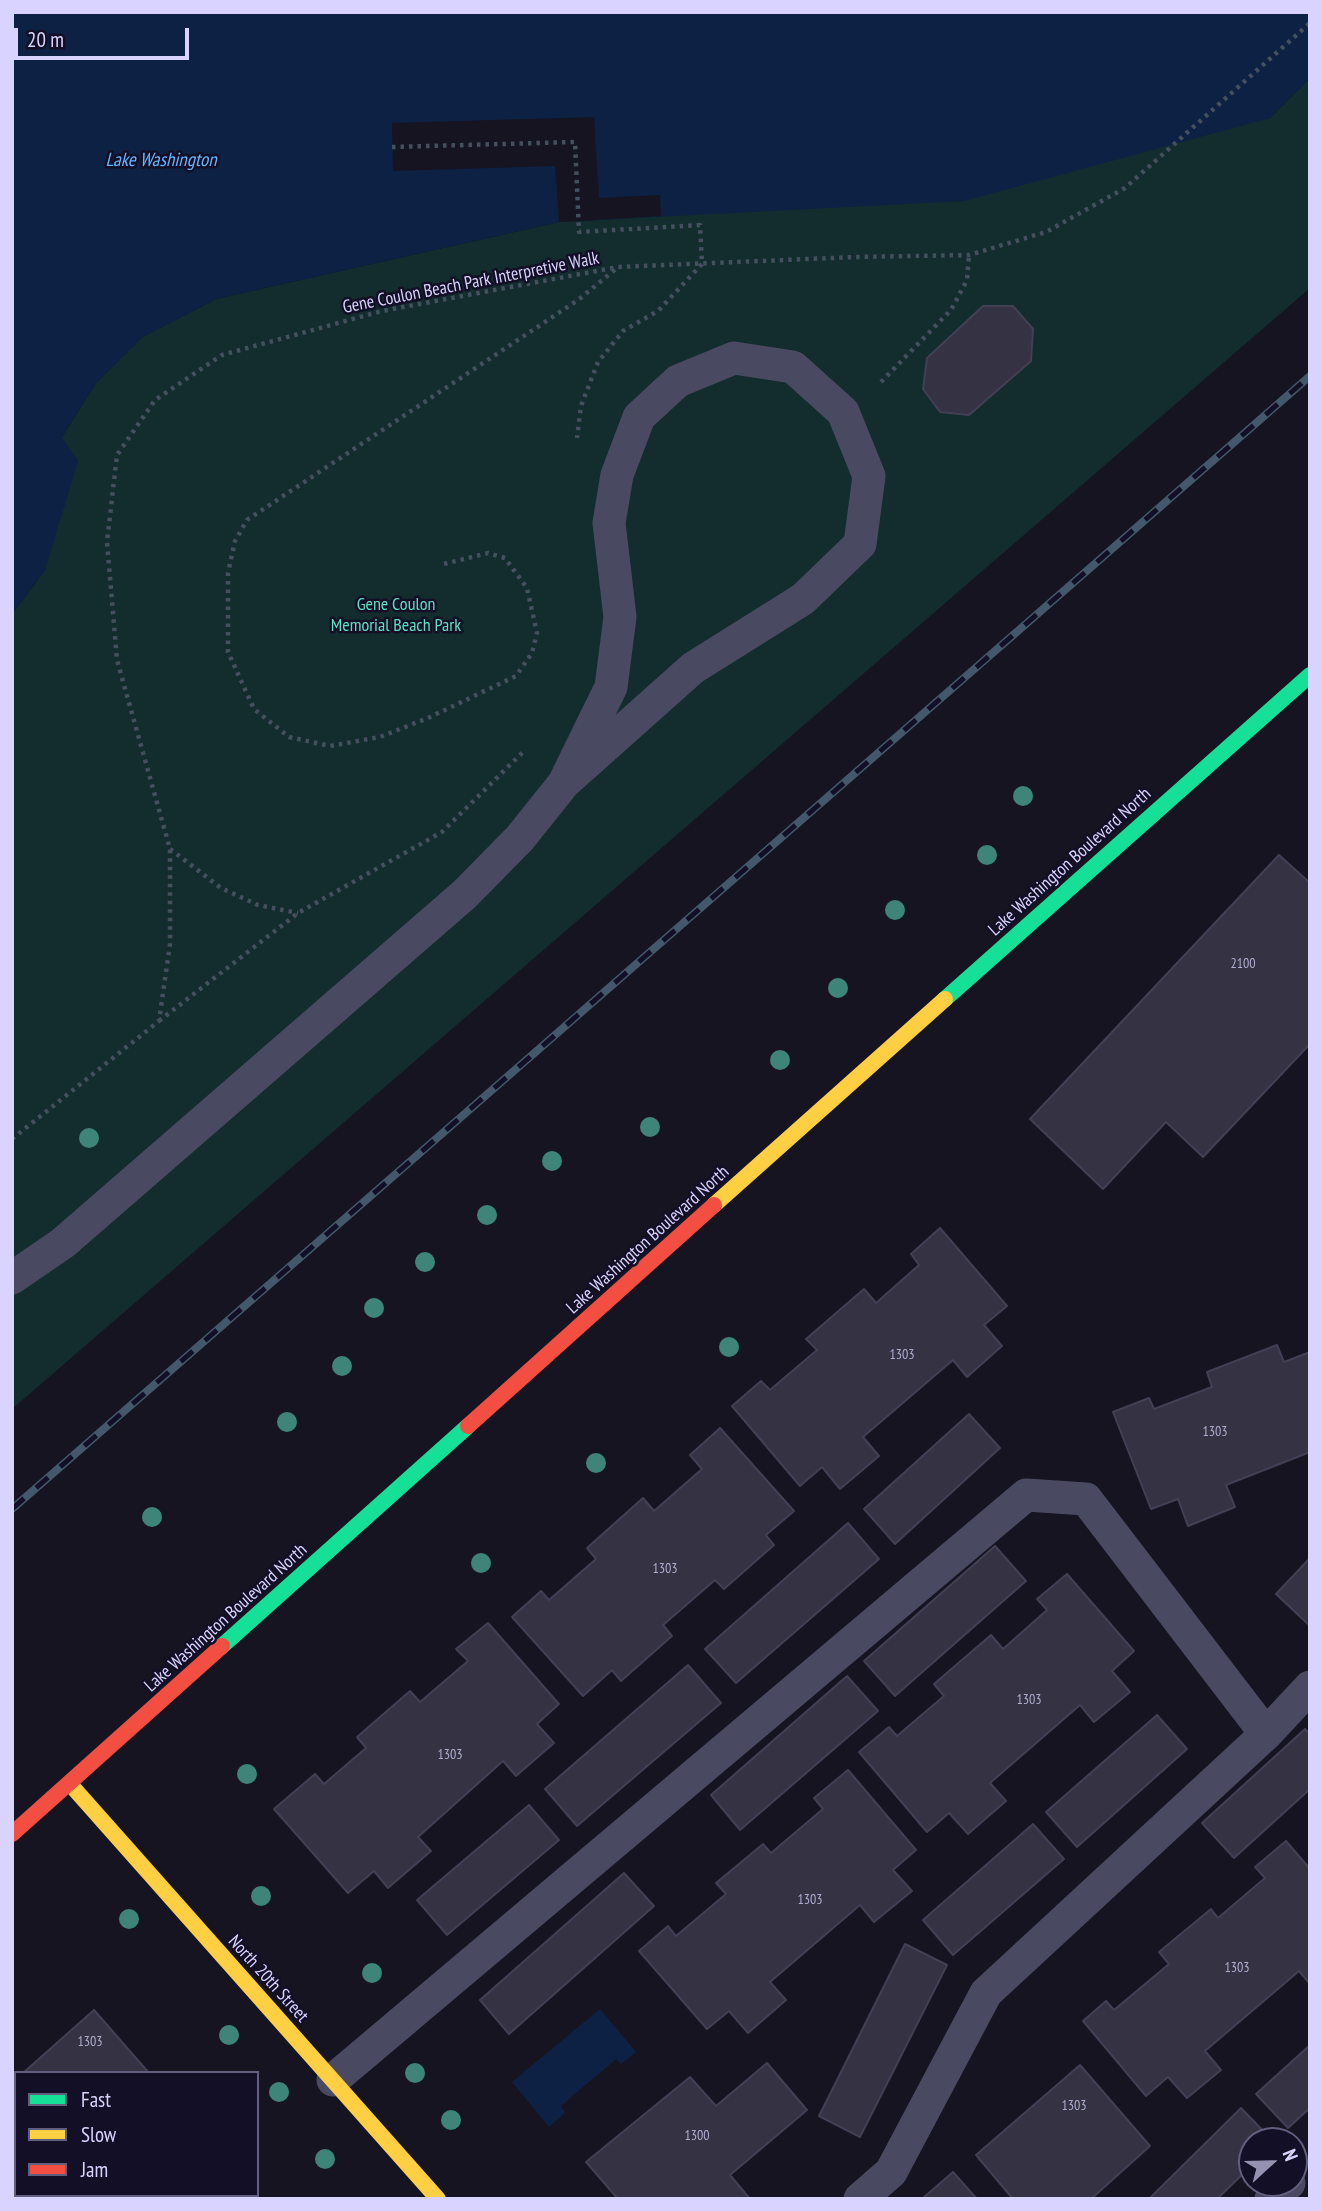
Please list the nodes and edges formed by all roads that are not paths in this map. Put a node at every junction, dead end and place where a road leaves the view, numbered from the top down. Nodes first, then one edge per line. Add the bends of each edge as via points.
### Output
1 (1308, 680) edge
2 (564, 783) junction
3 (12, 1278) edge
4 (1310, 1687) edge
5 (1266, 1734) junction
6 (70, 1784) junction
7 (12, 1834) edge
8 (333, 2080) junction
9 (438, 2199) edge
10 (860, 2199) edge

1 - 6 street, Lake Washington Boulevard North via 903,1036
2 - 2 lane via 693,668 803,599 860,544 869,476 843,412 793,367 734,358 678,381 639,417 617,475 609,523 620,617 611,687
2 - 3 lane via 520,838 465,894 63,1243
4 - 5 lane
5 - 8 lane via 1086,1499 1026,1494
5 - 10 lane via 986,1993 891,2172
6 - 7 street, Lake Washington Boulevard North
6 - 8 street, North 20th Street
8 - 9 street, North 20th Street

